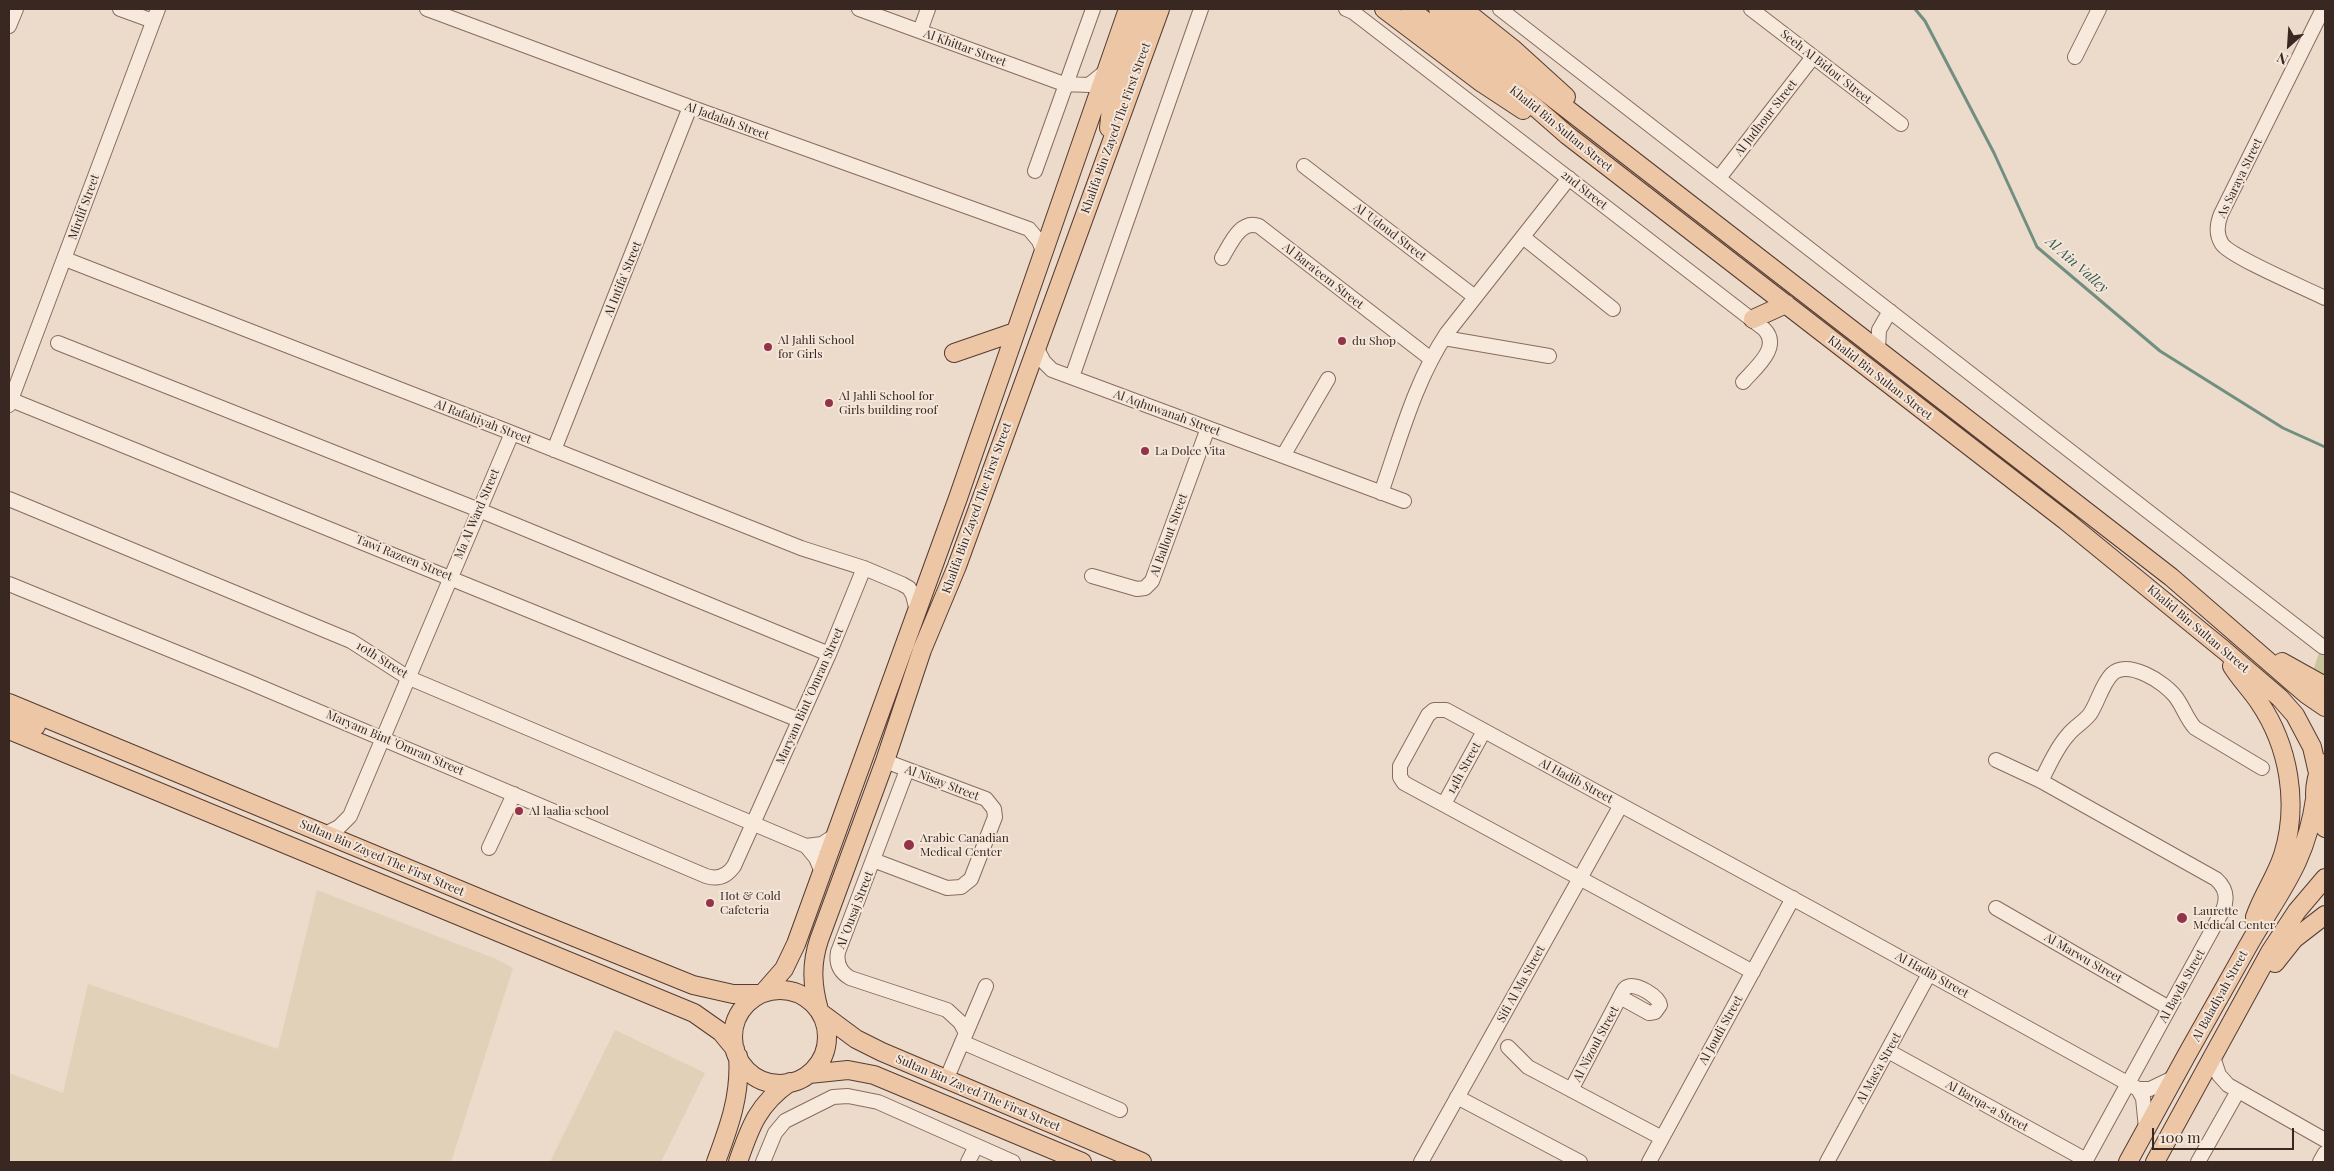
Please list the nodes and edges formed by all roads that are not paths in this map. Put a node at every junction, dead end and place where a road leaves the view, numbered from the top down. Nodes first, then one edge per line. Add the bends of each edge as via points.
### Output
1 (16, 9) edge
2 (120, 9) edge
3 (427, 9) edge
4 (859, 9) edge
5 (928, 9) edge
6 (1093, 9) edge
7 (1120, 9) edge
8 (1128, 9) edge
9 (1144, 9) edge
10 (1160, 9) edge
11 (1170, 9) edge
12 (1201, 9) edge
13 (1384, 9) edge
14 (1410, 9) edge
15 (1438, 9) edge
16 (1463, 9) edge
17 (1500, 9) edge
18 (1751, 9) edge
19 (2099, 9) edge
20 (2323, 9) edge
21 (1350, 10) edge
22 (156, 15) edge
23 (9, 26) edge
24 (920, 31) junction
25 (1112, 51) junction
26 (1813, 57) junction
27 (2075, 57) dead end
28 (1105, 72) junction
29 (1068, 84) junction
30 (1125, 104) junction
31 (690, 107) junction
32 (1092, 114) junction
33 (1901, 124) dead end
34 (1599, 132) junction
35 (1567, 135) junction
36 (1106, 153) junction
37 (1304, 166) dead end
38 (1035, 171) dead end
39 (1569, 178) junction
40 (1718, 178) junction
41 (1055, 220) junction
42 (1029, 230) junction
43 (1523, 237) junction
44 (1044, 254) junction
45 (1222, 258) dead end
46 (65, 259) junction
47 (1475, 297) junction
48 (2325, 298) edge
49 (1786, 304) junction
50 (1613, 309) dead end
51 (1887, 315) junction
52 (1753, 319) junction
53 (1015, 332) junction
54 (1856, 332) junction
55 (1444, 338) junction
56 (58, 343) dead end
57 (1036, 347) junction
58 (1878, 349) junction
59 (954, 353) dead end
60 (1549, 356) dead end
61 (1431, 359) junction
62 (1052, 370) junction
63 (1072, 377) junction
64 (1024, 378) junction
65 (1328, 378) dead end
66 (1743, 382) dead end
67 (10, 401) edge
68 (1208, 428) junction
69 (512, 432) junction
70 (554, 450) junction
71 (1283, 456) junction
72 (1381, 493) junction
73 (9, 499) edge
74 (1404, 501) dead end
75 (478, 510) junction
76 (864, 568) junction
77 (930, 576) junction
78 (1092, 576) dead end
79 (451, 577) junction
80 (9, 584) edge
81 (902, 584) junction
82 (917, 611) junction
83 (2242, 637) junction
84 (2323, 647) dead end
85 (2224, 650) junction
86 (829, 654) junction
87 (407, 677) junction
88 (2325, 686) edge
89 (9, 703) edge
90 (2325, 708) edge
91 (9, 716) edge
92 (799, 720) junction
93 (9, 730) edge
94 (1484, 732) junction
95 (384, 738) junction
96 (9, 739) edge
97 (99, 740) junction
98 (46, 745) junction
99 (1996, 760) dead end
100 (885, 761) junction
101 (2322, 765) edge
102 (2262, 768) dead end
103 (907, 770) junction
104 (2041, 781) junction
105 (514, 794) junction
106 (2315, 799) junction
107 (1444, 804) junction
108 (1621, 805) junction
109 (350, 816) junction
110 (754, 823) junction
111 (2325, 828) edge
112 (325, 834) junction
113 (836, 835) junction
114 (806, 846) junction
115 (357, 847) junction
116 (489, 848) dead end
117 (873, 860) junction
118 (822, 872) junction
119 (1580, 878) junction
120 (2325, 878) edge
121 (1793, 898) junction
122 (1996, 908) dead end
123 (2325, 915) edge
124 (2248, 944) junction
125 (1753, 972) junction
126 (1930, 974) junction
127 (986, 986) dead end
128 (762, 993) junction
129 (1620, 998) dead end
130 (2169, 1008) junction
131 (2239, 1008) junction
132 (820, 1012) junction
133 (964, 1038) junction
134 (1508, 1047) dead end
135 (1888, 1052) junction
136 (736, 1053) junction
137 (2213, 1057) junction
138 (809, 1074) junction
139 (2175, 1077) junction
140 (946, 1080) junction
141 (790, 1082) junction
142 (2133, 1086) junction
143 (2197, 1087) junction
144 (2233, 1088) junction
145 (1571, 1090) junction
146 (1458, 1097) junction
147 (1120, 1110) dead end
148 (2146, 1128) junction
149 (1662, 1138) junction
150 (2325, 1140) edge
151 (976, 1146) junction
152 (2325, 1153) edge
153 (1071, 1160) edge
154 (2085, 1161) edge
155 (716, 1162) edge
156 (738, 1162) edge
157 (764, 1162) edge
158 (968, 1162) edge
159 (1013, 1162) edge
160 (1142, 1162) edge
161 (1421, 1162) edge
162 (1580, 1162) edge
163 (1649, 1162) edge
164 (1827, 1162) edge
165 (2128, 1162) edge
166 (2155, 1162) edge
167 (2198, 1162) edge
168 (2320, 1162) edge

1 - 23 street
2 - 22 street
3 - 31 street, Al Jadalah Street
4 - 24 street, Al Khittar Street
5 - 24 street
6 - 29 street
7 - 25 main road
8 - 25 main road, Khalifa Bin Zayed The First Street
9 - 36 main road via 1112,98
10 - 30 main road, Khalifa Bin Zayed The First Street
11 - 30 main road via 1150,61
12 - 63 street
13 - 35 main road via 1482,83
14 - 35 main road, Khalid Bin Sultan Street
15 - 34 main road, Khalid Bin Sultan Street
16 - 34 main road via 1543,75
17 - 40 street
18 - 26 street, Seeh Al Bidou' Street
19 - 27 street
20 - 48 street, As Saraya Street via 2221,214 2218,226 2220,238 2231,252
21 - 39 street, 2nd Street
22 - 46 street, Mirdif Street
24 - 29 street, Al Khittar Street
25 - 28 main road, Khalifa Bin Zayed The First Street
26 - 33 street, Seeh Al Bidou' Street
26 - 40 street, Al Judhour Street
28 - 29 street, Al Khittar Street via 1093,84
28 - 32 main road, Khalifa Bin Zayed The First Street
29 - 32 street, Al Khittar Street via 1086,94
29 - 38 street
30 - 36 main road, Khalifa Bin Zayed The First Street
31 - 42 street, Al Jadalah Street
31 - 70 street, Al Intifa' Street
32 - 41 main road, Khalifa Bin Zayed The First Street
34 - 54 main road, Khalid Bin Sultan Street
35 - 49 main road, Khalid Bin Sultan Street
36 - 57 main road, Khalifa Bin Zayed The First Street
37 - 47 street, Al 'Udoud Street
39 - 43 street
39 - 52 street, 2nd Street
40 - 51 street
41 - 42 street via 1044,227
41 - 44 main road, Khalifa Bin Zayed The First Street
42 - 44 street via 1039,240
43 - 47 street
43 - 50 street
44 - 53 main road, Khalifa Bin Zayed The First Street
45 - 61 street, Al Bara'eem Street via 1244,226 1258,226
46 - 67 street, Mirdif Street
46 - 69 street, Al Rafahiyah Street
47 - 55 street
49 - 52 main road
49 - 85 main road, Khalid Bin Sultan Street via 2066,521
51 - 54 street via 1874,326
51 - 58 street via 1878,336
51 - 84 street
52 - 66 street, 2nd Street via 1767,332 1771,344
53 - 59 main road
53 - 77 main road, Khalifa Bin Zayed The First Street
54 - 58 main road, Khalid Bin Sultan Street
55 - 60 street
55 - 61 street
56 - 75 street
57 - 62 street
57 - 64 main road, Khalifa Bin Zayed The First Street
58 - 83 main road, Khalid Bin Sultan Street via 2171,577
61 - 72 street
62 - 63 street, Al Aqhuwanah Street
62 - 64 street
63 - 68 street, Al Aqhuwanah Street
64 - 100 main road, Khalifa Bin Zayed The First Street via 957,566 922,650
65 - 71 street
67 - 79 street, Tawi Razeen Street
68 - 71 street, Al Aqhuwanah Street
68 - 78 street, Al Ballout Street via 1152,581 1145,588 1134,589
69 - 70 street, Al Rafahiyah Street
69 - 75 street, Ma Al Ward Street
70 - 76 street, Al Rafahiyah Street via 801,548
71 - 72 street, Al Aqhuwanah Street
72 - 74 street, Al Aqhuwanah Street
73 - 87 street, 10th Street via 351,641
75 - 79 street, Ma Al Ward Street
75 - 86 street
76 - 81 street, Al Rafahiyah Street
76 - 86 street, Maryam Bint 'Omran Street
77 - 81 street
77 - 82 main road, Khalifa Bin Zayed The First Street
79 - 87 street, Ma Al Ward Street
79 - 92 street, Tawi Razeen Street
80 - 95 street, Maryam Bint 'Omran Street
81 - 82 street via 914,595
82 - 113 main road, Khalifa Bin Zayed The First Street
83 - 88 main road
83 - 90 main road, Khalid Bin Sultan Street
85 - 101 main road, Khalid Bin Sultan Street via 2295,715
85 - 124 main road via 2274,728 2290,784 2285,846 2256,914
86 - 92 street, Maryam Bint 'Omran Street
87 - 95 street, Ma Al Ward Street
87 - 110 street, 10th Street
89 - 97 main road, Sultan Bin Zayed The First Street
91 - 97 main road via 65,736
92 - 110 street, Maryam Bint 'Omran Street
93 - 98 main road, Sultan Bin Zayed The First Street
94 - 107 street, 14th Street
94 - 107 street, Al Hadib Street via 1446,710 1434,710 1426,718 1400,766 1399,774 1404,783
94 - 108 street, Al Hadib Street
95 - 105 street, Maryam Bint 'Omran Street
95 - 109 street, Ma Al Ward Street
96 - 98 main road
97 - 112 main road, Sultan Bin Zayed The First Street
98 - 136 main road, Sultan Bin Zayed The First Street via 694,1013 721,1032
99 - 104 street, Al Bayda Street
100 - 103 street, Al Nisay Street
100 - 132 main road, Khalifa Bin Zayed The First Street via 815,953 813,977
101 - 106 main road, Khalid Bin Sultan Street
102 - 104 street via 2195,728 2168,688 2138,670 2128,668 2117,670 2109,678 2089,715 2062,742
103 - 117 street, Al 'Ousaj Street
103 - 117 street, Al Nisay Street via 986,799 994,809 994,822 971,879 961,887 943,887
104 - 130 street, Al Bayda Street via 2216,879 2223,887 2226,899 2223,910
105 - 110 street, Maryam Bint 'Omran Street via 711,877 721,877 731,869
105 - 116 street
106 - 111 main road
106 - 124 main road, Al Baladiyah Street via 2300,859
107 - 119 street, Al Hadib Street
108 - 119 street, Sifi Al Ma Street
108 - 121 street, Al Hadib Street
109 - 112 street, Ma Al Ward Street
109 - 115 street via 350,832
110 - 114 street
112 - 115 main road, Sultan Bin Zayed The First Street
113 - 114 street via 822,844
113 - 118 main road, Khalifa Bin Zayed The First Street
114 - 118 street
115 - 128 main road, Sultan Bin Zayed The First Street via 693,985 726,993
117 - 133 street, Al 'Ousaj Street via 838,952 839,967 850,978 947,1010 957,1018
118 - 128 main road, Khalifa Bin Zayed The First Street via 790,959
119 - 125 street, Al Hadib Street
119 - 146 street, Sifi Al Ma Street
120 - 131 main road, Al Baladiyah Street via 2284,929
121 - 125 street, Al Joudi Street
121 - 126 street, Al Hadib Street
122 - 130 street, Al Marwu Street
123 - 131 main road via 2294,939
124 - 139 main road, Al Baladiyah Street
125 - 149 street, Al Joudi Street
126 - 135 street, Al Mas'a Street
126 - 142 street, Al Hadib Street
127 - 133 street
128 - 132 main road via 791,991 810,1001
128 - 136 main road via 738,1016 733,1036
129 - 145 street, Al Nizoul Street
130 - 142 street, Al Bayda Street
131 - 137 main road, Al Baladiyah Street
132 - 138 main road via 827,1032 825,1050
132 - 140 main road, Sultan Bin Zayed The First Street via 868,1046
133 - 140 street
133 - 147 street, Al 'Ousaj Street
134 - 145 street, Al Nizoul Street via 1528,1067
135 - 154 street, Al Barqa-a Street
135 - 164 street, Al Mas'a Street
136 - 141 main road via 743,1065 760,1078
136 - 155 main road via 739,1082 735,1107
137 - 143 main road, Al Baladiyah Street
137 - 144 street via 2219,1075
138 - 141 main road
138 - 153 main road, Sultan Bin Zayed The First Street via 848,1070 874,1075
139 - 142 street via 2150,1089
139 - 148 main road, Al Baladiyah Street
140 - 160 main road, Sultan Bin Zayed The First Street
141 - 156 main road via 760,1109
142 - 148 street via 2143,1098
142 - 154 street, Al Bayda Street
143 - 144 street via 2209,1082
143 - 166 main road, Al Baladiyah Street
144 - 150 street
144 - 167 street
145 - 149 street, Al Nizoul Street
146 - 161 street, Sifi Al Ma Street
146 - 162 street
148 - 165 main road, Al Baladiyah Street
149 - 163 street, Al Joudi Street
151 - 157 street via 878,1102 857,1096 840,1096 785,1122 775,1133
151 - 158 street
151 - 159 street
152 - 168 street

